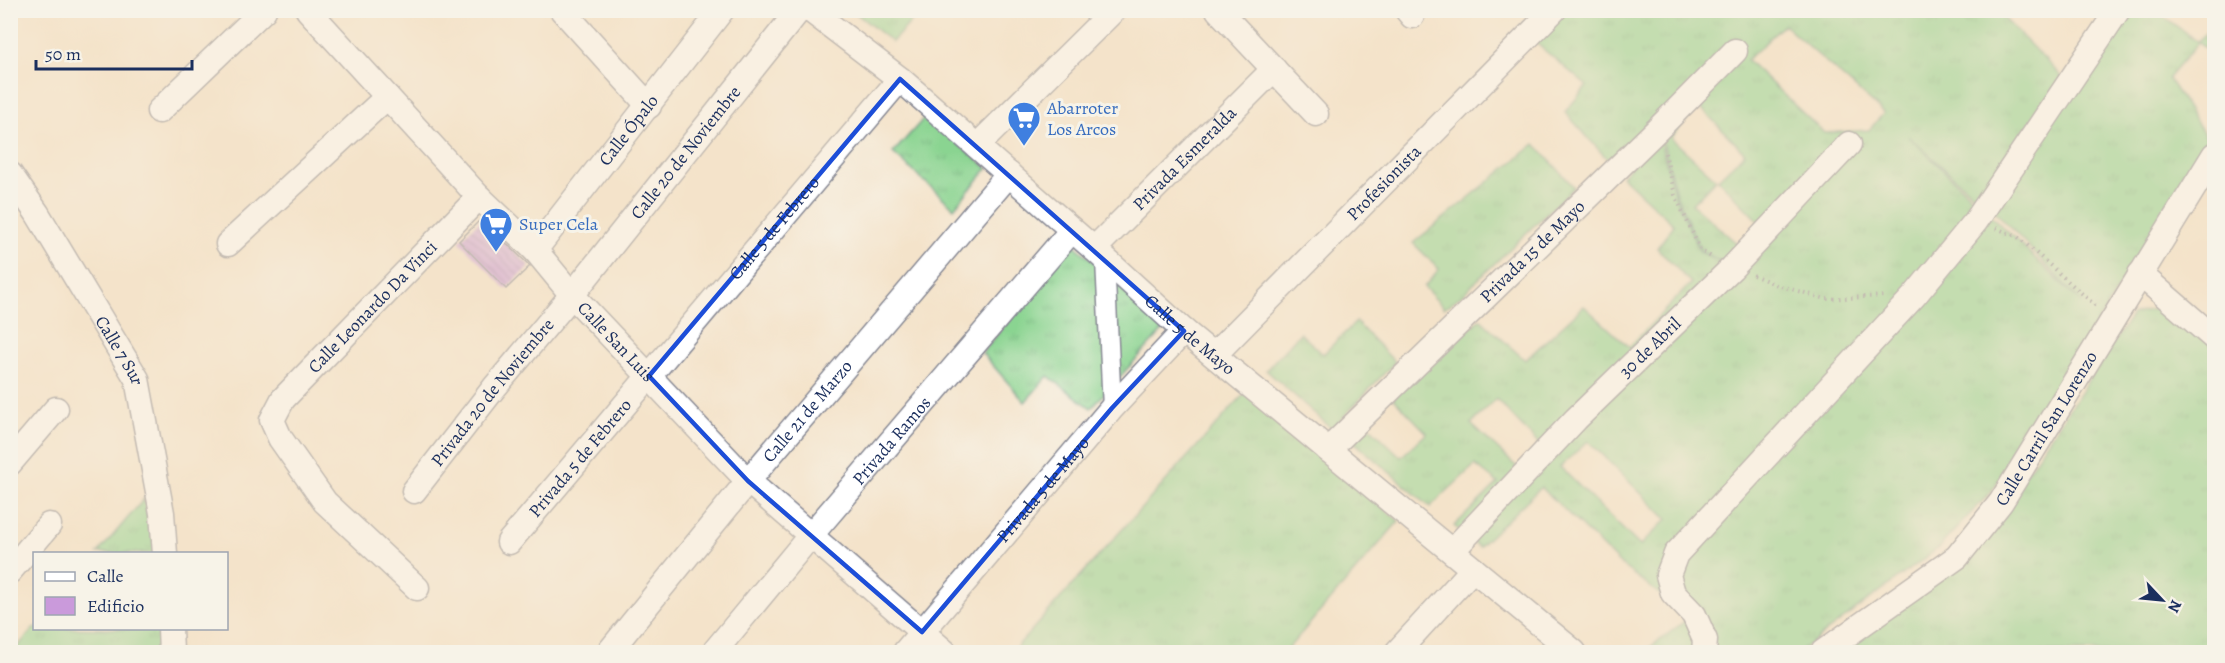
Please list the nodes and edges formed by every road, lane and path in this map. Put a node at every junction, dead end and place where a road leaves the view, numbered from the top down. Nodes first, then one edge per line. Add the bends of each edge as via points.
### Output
1 (264, 10) edge
2 (308, 10) edge
3 (562, 10) edge
4 (722, 10) edge
5 (799, 10) edge
6 (810, 10) edge
7 (1114, 10) edge
8 (1218, 10) edge
9 (1554, 10) edge
10 (2118, 10) edge
11 (1735, 51) dead end
12 (1274, 69) junction
13 (900, 80) junction
14 (387, 97) junction
15 (649, 106) junction
16 (159, 111) dead end
17 (1316, 114) dead end
18 (1848, 144) dead end
19 (977, 146) junction
20 (2214, 156) edge
21 (10, 174) edge
22 (1009, 174) junction
23 (479, 197) junction
24 (1976, 221) junction
25 (1072, 230) junction
26 (228, 244) dead end
27 (535, 250) junction
28 (1100, 254) junction
29 (2140, 274) junction
30 (572, 295) junction
31 (2112, 319) junction
32 (1184, 331) junction
33 (2214, 338) edge
34 (1214, 355) junction
35 (649, 376) junction
36 (1112, 408) junction
37 (56, 409) dead end
38 (1328, 450) junction
39 (10, 463) edge
40 (748, 481) junction
41 (414, 490) dead end
42 (49, 525) dead end
43 (810, 536) junction
44 (509, 542) dead end
45 (1452, 551) junction
46 (165, 552) edge
47 (1473, 569) junction
48 (10, 571) edge
49 (417, 588) dead end
50 (170, 630) edge
51 (922, 632) junction
52 (1561, 649) edge
53 (171, 652) edge
54 (609, 652) edge
55 (714, 652) edge
56 (905, 652) edge
57 (945, 652) edge
58 (1397, 652) edge
59 (1704, 652) edge
60 (1823, 652) edge

1 - 16 street
2 - 14 street, Calle San Luis
3 - 15 street
4 - 15 street, Calle Ópalo
5 - 30 street, Calle 20 de Noviembre
6 - 13 street, Calle 5 de Mayo
7 - 19 street
8 - 12 street
9 - 34 street, Profesionista
10 - 24 street
11 - 38 street, Privada 15 de Mayo
12 - 17 street
12 - 28 street, Privada Esmeralda
13 - 19 street, Calle 5 de Mayo
13 - 35 street, Calle 5 de Febrero
14 - 23 street, Calle San Luis
14 - 26 street
15 - 27 street, Calle Ópalo
18 - 45 street, 30 de Abril via 1732,268 1576,419
19 - 22 street, Calle 5 de Mayo
20 - 29 street, Calle Carril San Lorenzo
21 - 46 street, Calle 7 Sur via 137,380 162,513
22 - 25 street, Calle 5 de Mayo
22 - 40 street, Calle 21 de Marzo
23 - 27 street, Calle San Luis
23 - 49 street, Calle Leonardo Da Vinci via 283,399 272,420 280,438 325,502
24 - 31 path via 2018,237
24 - 59 street via 1915,295 1676,554 1668,575 1673,593 1694,615 1705,640
25 - 28 street, Calle 5 de Mayo
25 - 43 street, Privada Ramos
27 - 30 street, Calle San Luis
28 - 32 street, Calle 5 de Mayo
28 - 36 street
29 - 31 street, Calle Carril San Lorenzo
29 - 33 street
30 - 35 street, Calle San Luis
30 - 41 street, Privada 20 de Noviembre
31 - 60 street, Calle Carril San Lorenzo via 2001,502 1957,558
32 - 34 street, Calle 5 de Mayo
32 - 36 street, Privada 5 de Mayo
34 - 38 street, Calle 5 de Mayo
35 - 40 street, Calle San Luis
35 - 44 street, Privada 5 de Febrero
36 - 51 street, Privada 5 de Mayo
37 - 39 street
38 - 45 street, Calle 5 de Mayo
40 - 43 street, Calle San Luis
40 - 54 street, Calle 21 de Marzo
42 - 48 street
43 - 51 street, Calle San Luis
43 - 55 street, Privada Ramos
45 - 47 street, Calle 5 de Mayo
47 - 52 street, Calle 5 de Mayo
47 - 58 street
50 - 53 street
51 - 56 street, Privada 5 de Mayo
51 - 57 street, Calle San Luis

